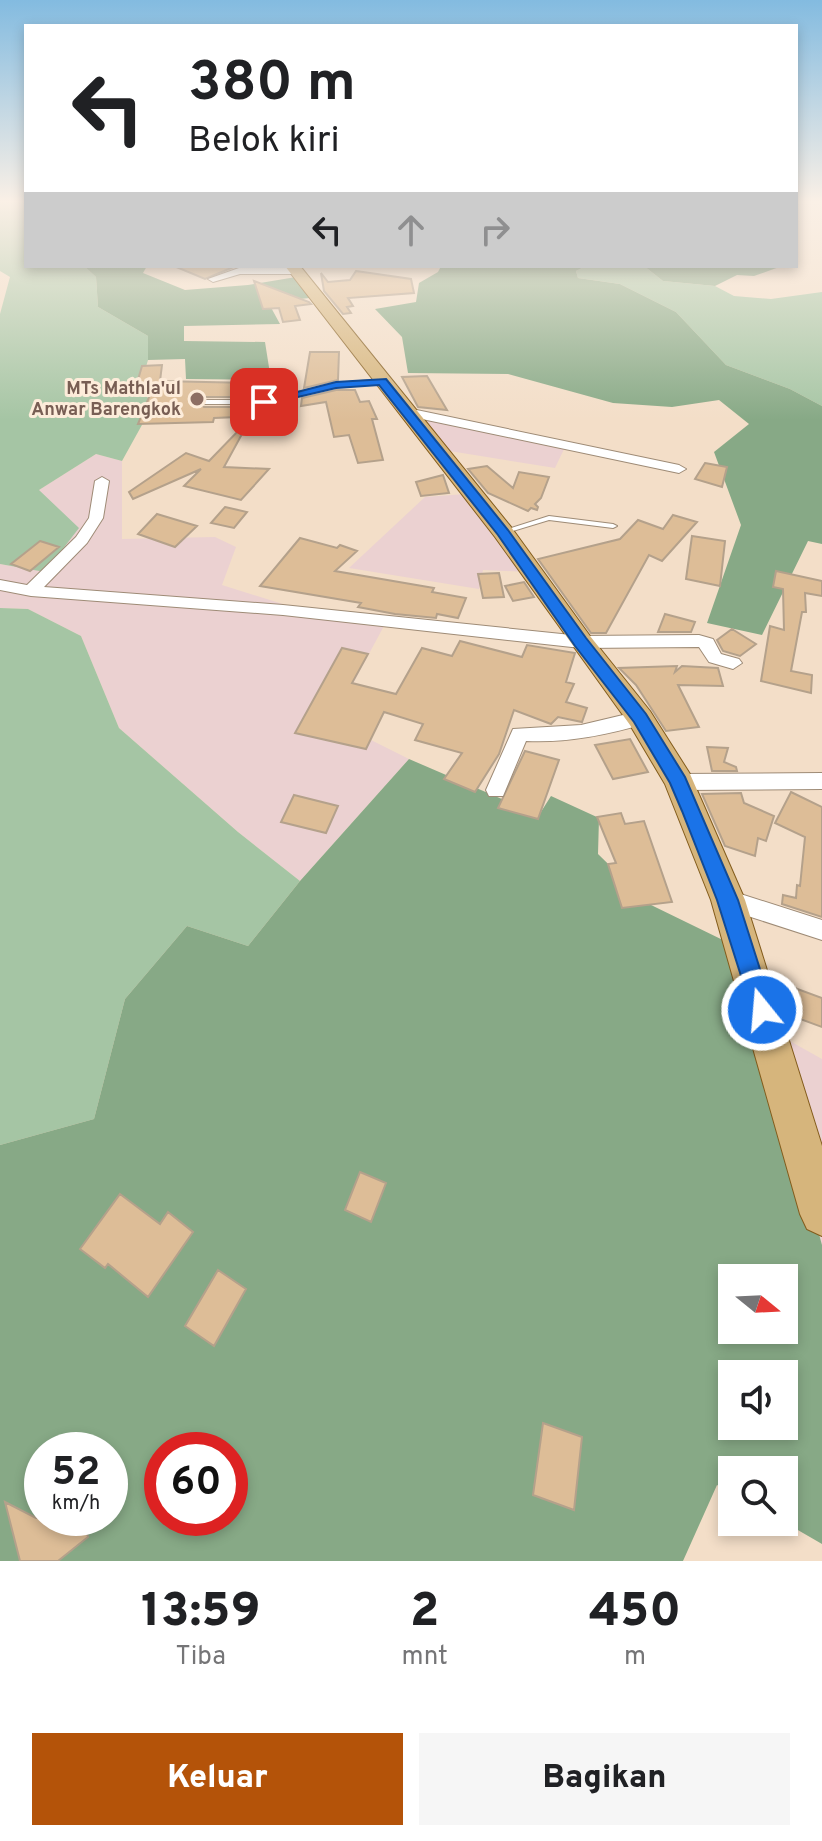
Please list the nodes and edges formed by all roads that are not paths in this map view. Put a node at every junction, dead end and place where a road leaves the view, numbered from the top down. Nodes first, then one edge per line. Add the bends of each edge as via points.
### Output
1 (230, 274) edge
2 (299, 274) edge
3 (213, 279) dead end
4 (382, 381) junction
5 (204, 402) dead end
6 (407, 412) junction
7 (679, 469) dead end
8 (102, 481) dead end
9 (613, 526) dead end
10 (503, 532) junction
11 (0, 585) edge
12 (31, 591) junction
13 (581, 642) junction
14 (733, 663) dead end
15 (640, 718) junction
16 (822, 781) edge
17 (679, 782) junction
18 (496, 790) dead end
19 (728, 900) junction
20 (822, 930) edge
21 (822, 1214) edge

1 - 3 street
2 - 4 main road
4 - 5 lane via 336,385 264,402
4 - 6 main road
6 - 7 street
6 - 10 main road
8 - 12 street via 96,518 82,540
9 - 10 lane via 549,518
10 - 13 main road
11 - 12 street
12 - 13 street via 283,610
13 - 14 street via 699,641 707,643 715,658
13 - 15 main road
15 - 17 main road
15 - 18 street via 558,736 520,734
16 - 17 street
17 - 19 main road
19 - 20 street
19 - 21 main road

